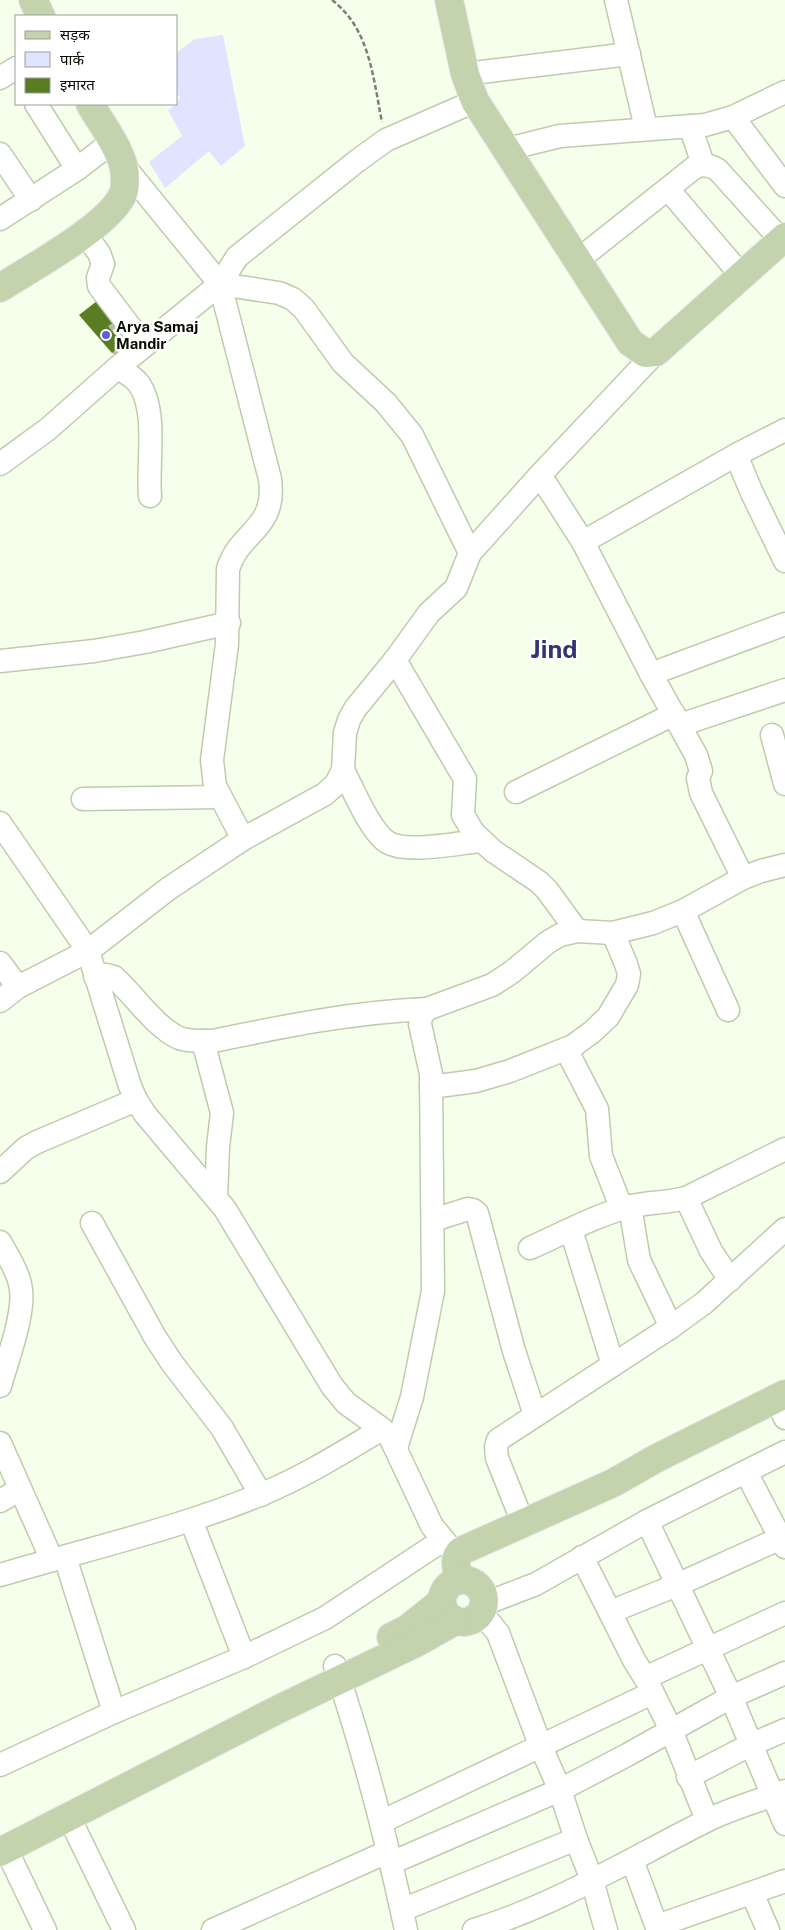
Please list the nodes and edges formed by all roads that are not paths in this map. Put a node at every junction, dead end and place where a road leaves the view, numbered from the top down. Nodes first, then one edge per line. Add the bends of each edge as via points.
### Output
1 (33, 0) edge
2 (449, 0) edge
3 (616, 0) edge
4 (40, 15) edge
5 (629, 54) junction
6 (465, 74) junction
7 (785, 92) edge
8 (476, 101) junction
9 (37, 105) edge
10 (91, 105) edge
11 (733, 116) junction
12 (690, 126) junction
13 (646, 128) junction
14 (507, 148) junction
15 (118, 153) junction
16 (0, 154) edge
17 (703, 164) junction
18 (77, 169) junction
19 (785, 186) edge
20 (668, 189) junction
21 (31, 200) junction
22 (0, 219) edge
23 (84, 234) junction
24 (783, 239) edge
25 (578, 260) junction
26 (741, 275) junction
27 (220, 284) junction
28 (0, 288) edge
29 (144, 345) junction
30 (656, 352) junction
31 (118, 368) junction
32 (783, 436) edge
33 (736, 455) junction
34 (0, 464) edge
35 (540, 475) junction
36 (150, 496) dead end
37 (583, 542) junction
38 (470, 553) junction
39 (785, 562) edge
40 (229, 623) junction
41 (785, 624) edge
42 (395, 660) junction
43 (0, 661) edge
44 (651, 674) junction
45 (785, 690) edge
46 (677, 720) junction
47 (772, 735) dead end
48 (343, 770) junction
49 (785, 784) edge
50 (516, 792) dead end
51 (220, 797) junction
52 (83, 799) dead end
53 (0, 823) edge
54 (243, 839) junction
55 (481, 841) junction
56 (785, 865) edge
57 (742, 878) junction
58 (682, 912) junction
59 (577, 931) junction
60 (613, 933) junction
61 (88, 950) junction
62 (0, 963) edge
63 (95, 976) junction
64 (18, 987) junction
65 (0, 1001) edge
66 (427, 1009) junction
67 (728, 1010) dead end
68 (202, 1041) junction
69 (566, 1049) junction
70 (432, 1087) junction
71 (136, 1100) junction
72 (785, 1149) edge
73 (0, 1172) edge
74 (216, 1198) junction
75 (686, 1198) junction
76 (626, 1207) junction
77 (433, 1220) junction
78 (92, 1223) dead end
79 (785, 1229) edge
80 (571, 1230) junction
81 (0, 1242) edge
82 (530, 1248) dead end
83 (730, 1280) junction
84 (671, 1327) junction
85 (613, 1365) junction
86 (0, 1386) edge
87 (782, 1403) edge
88 (535, 1415) junction
89 (382, 1429) junction
90 (0, 1443) edge
91 (396, 1448) junction
92 (785, 1452) edge
93 (746, 1472) junction
94 (20, 1489) junction
95 (261, 1494) junction
96 (0, 1501) edge
97 (191, 1520) junction
98 (647, 1521) junction
99 (523, 1523) junction
100 (783, 1542) edge
101 (582, 1557) junction
102 (58, 1558) junction
103 (453, 1558) junction
104 (0, 1575) edge
105 (677, 1585) junction
106 (482, 1608) junction
107 (448, 1612) junction
108 (610, 1612) junction
109 (785, 1613) edge
110 (707, 1648) junction
111 (244, 1656) junction
112 (337, 1673) junction
113 (785, 1673) edge
114 (649, 1686) junction
115 (731, 1697) junction
116 (114, 1712) junction
117 (671, 1730) junction
118 (785, 1730) edge
119 (750, 1745) junction
120 (541, 1747) junction
121 (0, 1765) edge
122 (688, 1777) junction
123 (560, 1790) junction
124 (779, 1793) edge
125 (69, 1817) junction
126 (707, 1820) junction
127 (381, 1822) junction
128 (785, 1824) edge
129 (576, 1839) junction
130 (2, 1846) edge
131 (389, 1858) junction
132 (632, 1860) junction
133 (592, 1880) junction
134 (785, 1881) edge
135 (752, 1893) junction
136 (404, 1920) edge
137 (699, 1921) edge
138 (658, 1928) edge
139 (44, 1930) edge
140 (124, 1930) edge
141 (212, 1930) edge
142 (474, 1930) edge
143 (606, 1930) edge
144 (768, 1930) edge

1 - 4 main road
2 - 6 main road
3 - 5 street
5 - 6 street
5 - 13 street
6 - 8 main road
7 - 11 street
8 - 14 main road
8 - 27 street via 386,140 357,160 237,257
9 - 18 street
10 - 15 main road
11 - 12 street
11 - 19 street
12 - 13 street
12 - 17 street
13 - 14 street via 560,136
14 - 25 main road
15 - 18 street
15 - 23 main road via 124,192 114,208
15 - 27 street
16 - 21 street
17 - 20 street
17 - 24 street via 718,170
18 - 21 street
20 - 25 street
20 - 26 street
21 - 22 street
23 - 28 main road
23 - 29 street via 99,253 103,264 98,286
24 - 26 main road
25 - 30 main road via 630,342 645,353
26 - 30 main road
27 - 29 street
27 - 38 street via 280,293 304,309 343,363 386,403 408,429
27 - 40 street via 271,490 262,523 231,559 228,569
29 - 31 street
30 - 35 street
31 - 34 street via 48,429
31 - 36 street via 132,376 145,396 150,418
32 - 33 street
33 - 37 street
33 - 39 street
35 - 37 street
35 - 38 street
37 - 44 street
38 - 42 street via 456,588 422,622
40 - 43 street via 94,651
40 - 51 street via 212,760 215,786
41 - 44 street
42 - 48 street via 349,720
42 - 55 street via 466,779 463,815
44 - 46 street
45 - 46 street
46 - 50 street
46 - 57 street via 700,766 698,785
47 - 49 street
48 - 54 street via 336,784 325,794
48 - 55 street via 373,828 390,844 411,848
51 - 52 street
51 - 54 street
53 - 61 street
54 - 61 street via 168,889
55 - 59 street via 539,882
56 - 57 street
57 - 58 street
58 - 60 street
58 - 67 street
59 - 60 street
59 - 66 street via 548,942 492,985
60 - 69 street via 629,974 627,985 608,1017
61 - 63 street
61 - 64 street
62 - 64 street
63 - 68 street via 114,978 179,1038
63 - 71 street
64 - 65 street
66 - 68 street via 346,1016
66 - 70 street via 420,1024
68 - 74 street via 222,1112
69 - 70 street via 491,1077
69 - 76 street via 597,1109 602,1156
70 - 77 street
71 - 73 street via 37,1142
71 - 74 street
72 - 75 street
74 - 89 street via 332,1386 346,1403
75 - 76 street
75 - 83 street via 711,1251
76 - 80 street
76 - 84 street via 639,1260
77 - 88 street via 468,1210 477,1213 514,1351
77 - 91 street via 432,1306 412,1397
78 - 95 street via 155,1337 222,1428
79 - 83 street
80 - 82 street
80 - 85 street
81 - 86 street via 15,1269 22,1297
83 - 84 street
84 - 85 street
85 - 88 street
87 - 99 main road via 657,1458 613,1483
88 - 99 street via 498,1440 496,1447 497,1458
89 - 91 street
89 - 95 street
90 - 94 street
91 - 103 street via 421,1507
92 - 93 street
93 - 98 street
93 - 100 street
94 - 96 street
94 - 102 street
95 - 97 street
97 - 102 street
97 - 111 street
98 - 101 street
98 - 105 street
99 - 103 main road
100 - 105 street
101 - 106 street via 536,1584
101 - 108 street
102 - 104 street
102 - 116 street
103 - 106 main road via 483,1594
103 - 107 main road via 452,1582 444,1590
103 - 111 street via 352,1602
105 - 108 street
105 - 110 street
106 - 107 main road via 473,1620 464,1622
106 - 120 street via 498,1633
107 - 112 main road via 416,1643
108 - 114 street
109 - 110 street
110 - 114 street
110 - 115 street
111 - 116 street
112 - 125 main road via 279,1709
112 - 127 street
112 - 130 main road
113 - 115 street
114 - 117 street
114 - 120 street
115 - 117 street
115 - 119 street
116 - 121 street
117 - 122 street
117 - 123 street
118 - 119 street
119 - 122 street
119 - 124 street
120 - 123 street
120 - 127 street
122 - 126 street
123 - 129 street
123 - 131 street
124 - 126 street
124 - 128 street
125 - 130 main road
125 - 140 street
126 - 132 street
127 - 131 street
129 - 133 street
129 - 136 street
130 - 139 street
131 - 136 street
131 - 141 street
132 - 133 street
132 - 138 street
133 - 142 street via 500,1922
133 - 143 street
134 - 135 street
135 - 137 street
135 - 144 street
137 - 138 street

